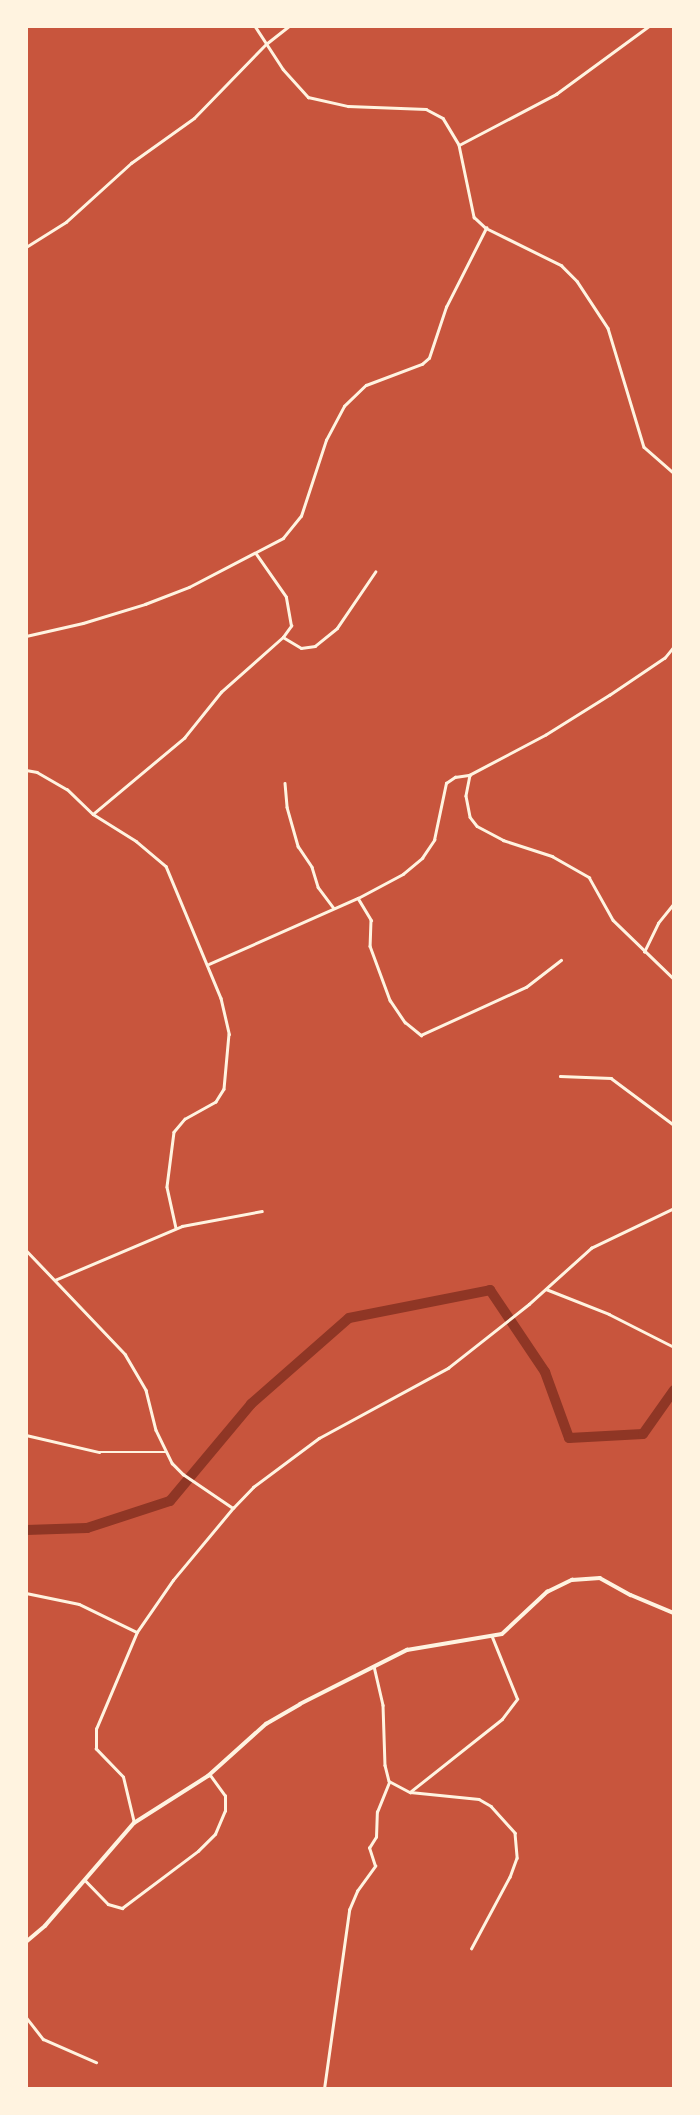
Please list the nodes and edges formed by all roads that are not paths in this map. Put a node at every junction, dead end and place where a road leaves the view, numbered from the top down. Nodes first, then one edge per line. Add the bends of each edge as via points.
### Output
1 (255, 26) edge
2 (289, 26) edge
3 (649, 26) edge
4 (266, 44) junction
5 (459, 145) junction
6 (486, 228) junction
7 (26, 247) edge
8 (674, 473) edge
9 (256, 554) junction
10 (375, 572) dead end
11 (26, 636) edge
12 (283, 637) junction
13 (674, 647) edge
14 (26, 770) edge
15 (470, 775) junction
16 (285, 783) dead end
17 (93, 814) junction
18 (358, 898) junction
19 (674, 903) edge
20 (334, 908) junction
21 (644, 952) junction
22 (561, 960) dead end
23 (209, 964) junction
24 (674, 979) edge
25 (560, 1076) dead end
26 (674, 1125) edge
27 (674, 1208) edge
28 (262, 1210) dead end
29 (176, 1228) junction
30 (26, 1250) edge
31 (55, 1280) junction
32 (545, 1289) junction
33 (674, 1347) edge
34 (26, 1435) edge
35 (166, 1452) junction
36 (233, 1508) junction
37 (26, 1593) edge
38 (674, 1613) edge
39 (137, 1632) junction
40 (492, 1637) junction
41 (374, 1666) junction
42 (210, 1774) junction
43 (389, 1781) junction
44 (410, 1792) junction
45 (134, 1823) junction
46 (85, 1880) junction
47 (26, 1942) edge
48 (472, 1948) dead end
49 (26, 2017) edge
50 (96, 2062) dead end
51 (324, 2089) edge

1 - 4 street
2 - 4 street
3 - 5 street via 556,94
4 - 5 street via 308,97 348,106 434,111 451,125
4 - 7 street via 194,118 131,163 66,222
5 - 6 street via 471,213
6 - 8 street via 542,253 577,281 608,328 645,447
6 - 9 street via 450,298 426,362 366,385 348,402 326,440 301,516 283,538
9 - 11 street via 145,604
9 - 12 street via 290,608 291,626
10 - 12 street via 337,628 315,646 301,648
12 - 17 street via 232,682 184,738
13 - 15 street via 610,695
14 - 17 street via 67,789
15 - 18 street via 446,783 434,840 422,858
15 - 21 street via 466,806 473,822 503,840 582,870 595,884 613,919
16 - 20 street via 298,846
17 - 23 street via 166,866
18 - 20 street
18 - 22 street via 371,920 370,946 390,1000 419,1035 526,987
19 - 21 street
20 - 23 street
21 - 24 street
23 - 29 street via 229,1034 224,1090 216,1102 185,1119 174,1132 167,1186
25 - 26 street via 611,1078
27 - 32 street via 591,1248
28 - 29 street
29 - 31 street
30 - 31 street
31 - 35 street via 125,1354 146,1390
32 - 33 street
32 - 36 street via 447,1368 319,1438 253,1487
34 - 35 street via 100,1452
35 - 36 street via 183,1474
36 - 39 street
37 - 39 street via 79,1604
38 - 40 street via 600,1578 587,1577 547,1592 512,1626
39 - 45 street via 94,1736 96,1749 123,1777
40 - 41 street via 413,1648
40 - 44 street via 517,1699 502,1719
41 - 42 street via 266,1724
41 - 43 street via 383,1704
42 - 45 street
42 - 46 street via 225,1796 225,1811 215,1834 198,1851 122,1908 108,1904
43 - 44 street
43 - 51 street via 377,1812 376,1837 369,1848 375,1866 356,1891 349,1910
44 - 48 street via 480,1799 515,1832 517,1858 510,1877
45 - 46 street
46 - 47 street
49 - 50 street via 44,2039

